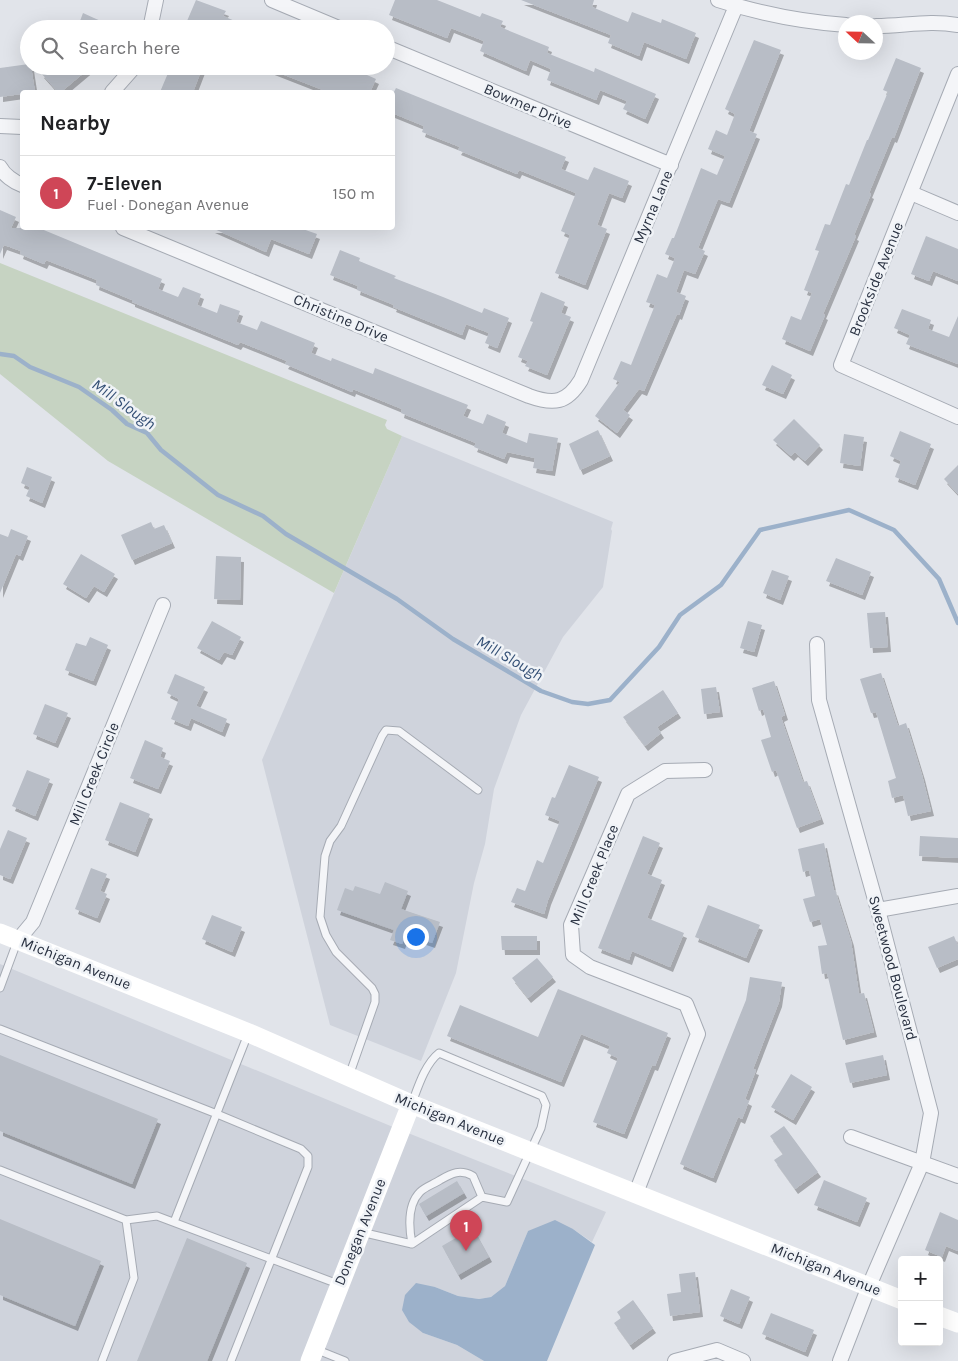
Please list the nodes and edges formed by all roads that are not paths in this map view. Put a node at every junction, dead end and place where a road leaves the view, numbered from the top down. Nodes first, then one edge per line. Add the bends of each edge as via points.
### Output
1 (156, 0) edge
2 (272, 0) edge
3 (718, 0) edge
4 (736, 6) junction
5 (152, 20) edge
6 (320, 20) edge
7 (838, 25) edge
8 (883, 25) edge
9 (958, 25) edge
10 (395, 52) edge
11 (958, 74) edge
12 (127, 75) edge
13 (114, 90) edge
14 (0, 126) edge
15 (20, 127) edge
16 (671, 165) junction
17 (0, 166) edge
18 (20, 185) edge
19 (911, 193) junction
20 (958, 213) edge
21 (128, 230) edge
22 (561, 400) joint
23 (958, 417) edge
24 (163, 605) dead end
25 (817, 644) dead end
26 (705, 770) dead end
27 (478, 790) dead end
28 (958, 896) edge
29 (878, 910) junction
30 (0, 933) edge
31 (18, 940) junction
32 (0, 988) edge
33 (0, 1029) edge
34 (249, 1033) junction
35 (349, 1076) junction
36 (411, 1104) junction
37 (217, 1114) junction
38 (851, 1137) dead end
39 (531, 1152) junction
40 (922, 1163) junction
41 (0, 1170) edge
42 (958, 1176) edge
43 (636, 1193) junction
44 (482, 1198) junction
45 (126, 1220) junction
46 (174, 1222) junction
47 (360, 1232) junction
48 (412, 1244) junction
49 (272, 1259) junction
50 (339, 1285) junction
51 (869, 1286) junction
52 (898, 1298) edge
53 (943, 1318) edge
54 (958, 1324) edge
55 (312, 1355) edge
56 (102, 1361) edge
57 (231, 1361) edge
58 (345, 1361) edge
59 (675, 1361) edge
60 (743, 1361) edge
61 (840, 1361) edge

1 - 5 street
2 - 6 street
3 - 4 street
4 - 7 street
4 - 16 street, Myrna Lane
8 - 9 street via 920,22
10 - 16 street, Bowmer Drive
11 - 19 street, Brookside Avenue
12 - 13 street
14 - 15 street
16 - 22 street, Myrna Lane via 581,380 573,393
17 - 18 street
19 - 20 street
19 - 23 street, Brookside Avenue via 841,365
21 - 22 street, Christine Drive via 528,396 544,402
24 - 31 street, Mill Creek Circle via 33,922
25 - 29 street, Sweetwood Boulevard via 819,700
26 - 43 street, Mill Creek Place via 665,771 628,794 571,925 573,955 590,967 686,1004 698,1034
27 - 35 lane via 399,731 386,730 341,826 330,841 325,856 320,917 336,952 375,994
28 - 29 street
29 - 40 street, Sweetwood Boulevard via 931,1113
30 - 31 main road, Michigan Avenue
31 - 32 lane
31 - 34 main road, Michigan Avenue
33 - 37 lane
34 - 35 main road, Michigan Avenue
34 - 37 lane
35 - 36 main road, Michigan Avenue
36 - 39 main road, Michigan Avenue
36 - 39 lane via 439,1053 542,1096 546,1105
36 - 47 main road, Donegan Avenue
37 - 46 lane
37 - 49 lane via 301,1148 308,1156 308,1167
38 - 40 street
39 - 43 main road, Michigan Avenue
39 - 44 lane via 507,1202
40 - 42 street
40 - 51 street, Sweetwood Boulevard
41 - 45 lane
43 - 51 main road, Michigan Avenue
44 - 48 lane
44 - 48 lane via 472,1176 458,1172 421,1191 410,1219
45 - 46 lane via 157,1216
45 - 56 lane via 134,1278
46 - 49 lane
47 - 48 lane
47 - 50 main road, Donegan Avenue
49 - 50 lane
49 - 57 lane
50 - 55 main road, Donegan Avenue
51 - 52 main road, Michigan Avenue
51 - 61 street, Sweetwood Boulevard
53 - 54 main road
55 - 58 lane
59 - 60 street via 716,1350

